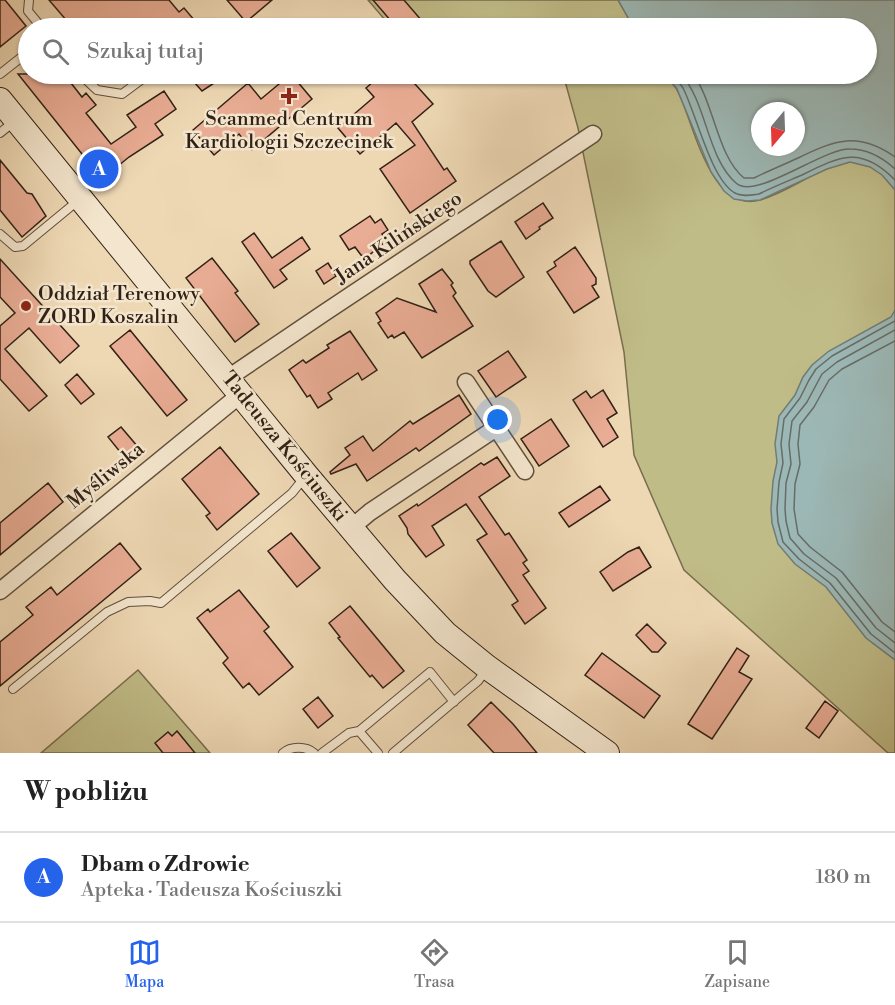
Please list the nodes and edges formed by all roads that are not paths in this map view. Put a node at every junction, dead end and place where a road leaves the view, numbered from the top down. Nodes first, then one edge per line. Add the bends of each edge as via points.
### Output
1 (29, 0) edge
2 (34, 18) edge
3 (18, 60) edge
4 (0, 74) edge
5 (91, 84) edge
6 (136, 84) edge
7 (0, 100) edge
8 (8, 126) edge
9 (593, 134) dead end
10 (81, 198) junction
11 (0, 234) edge
12 (466, 382) dead end
13 (234, 386) junction
14 (496, 428) junction
15 (525, 471) dead end
16 (306, 476) junction
17 (351, 528) junction
18 (0, 591) edge
19 (488, 667) junction
20 (13, 689) dead end
21 (454, 702) junction
22 (360, 731) junction
23 (596, 750) edge
24 (283, 753) edge
25 (314, 753) edge
26 (322, 753) edge
27 (378, 753) edge
28 (393, 753) edge

1 - 2 lane via 28,11
3 - 4 lane
5 - 6 lane via 97,90 122,94
7 - 8 street, Tadeusza Kościuszki
8 - 10 street, Tadeusza Kościuszki
9 - 13 street, Jana Kilińskiego
10 - 11 lane via 23,246 15,247
10 - 13 street, Tadeusza Kościuszki
12 - 14 street
13 - 16 street, Tadeusza Kościuszki
13 - 18 street, Myśliwska
14 - 15 street
14 - 17 street
16 - 17 street, Tadeusza Kościuszki
16 - 20 lane via 292,493 161,603 128,602 107,612
17 - 19 street, Tadeusza Kościuszki via 445,633
19 - 21 lane
19 - 23 street, Tadeusza Kościuszki
21 - 22 lane via 430,672
21 - 28 lane
22 - 26 lane via 349,733
22 - 27 lane
24 - 25 lane via 298,748

